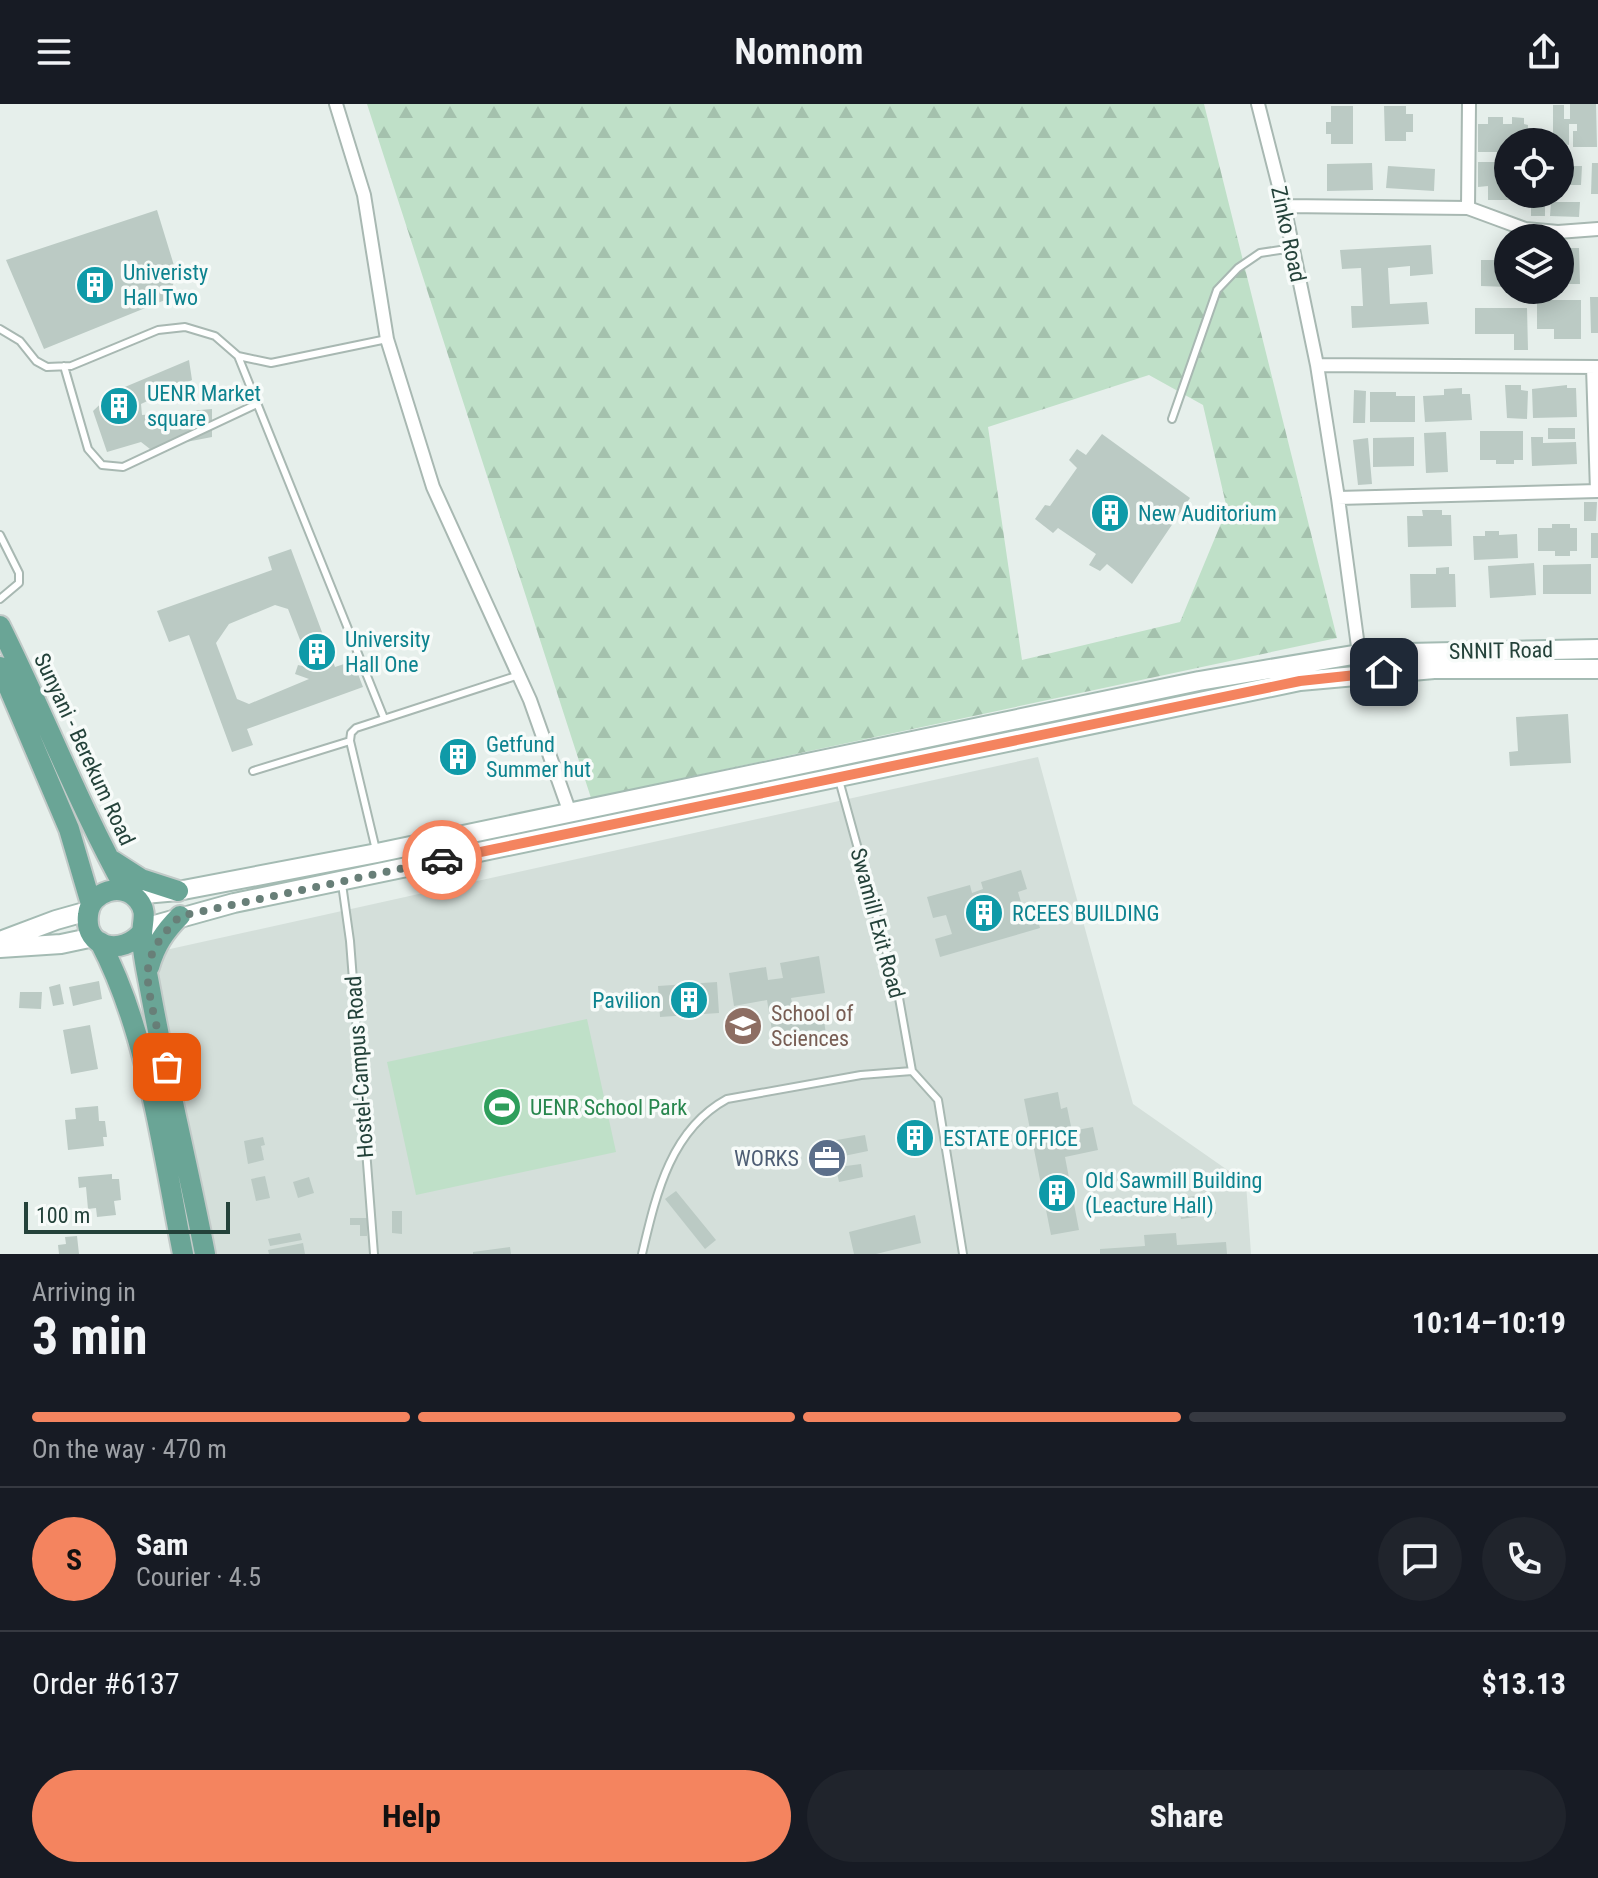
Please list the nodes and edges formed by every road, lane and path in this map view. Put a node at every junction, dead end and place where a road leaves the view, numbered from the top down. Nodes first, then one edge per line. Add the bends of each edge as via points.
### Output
1 (336, 104) edge
2 (1258, 104) edge
3 (1469, 104) edge
4 (1284, 206) junction
5 (1468, 208) junction
6 (1598, 229) edge
7 (1293, 248) junction
8 (0, 329) edge
9 (387, 339) junction
10 (238, 356) junction
11 (1317, 365) junction
12 (64, 366) junction
13 (1596, 367) edge
14 (257, 404) junction
15 (1172, 419) dead end
16 (1597, 491) edge
17 (1338, 498) junction
18 (0, 535) edge
19 (0, 599) edge
20 (0, 626) edge
21 (1598, 649) edge
22 (1359, 654) junction
23 (0, 667) edge
24 (1598, 669) edge
25 (519, 675) junction
26 (384, 718) junction
27 (350, 741) junction
28 (253, 771) dead end
29 (797, 776) junction
30 (838, 777) junction
31 (770, 782) junction
32 (570, 813) junction
33 (377, 853) junction
34 (108, 858) junction
35 (342, 881) junction
36 (178, 891) junction
37 (130, 893) junction
38 (90, 908) junction
39 (180, 916) junction
40 (143, 930) junction
41 (97, 940) junction
42 (0, 941) edge
43 (0, 948) edge
44 (147, 971) junction
45 (912, 1071) junction
46 (183, 1254) edge
47 (205, 1254) edge
48 (374, 1254) edge
49 (642, 1254) edge
50 (963, 1254) edge

1 - 9 street via 364,195
2 - 4 street, Zinko Road
3 - 5 street
4 - 5 street
4 - 7 street, Zinko Road
5 - 6 street via 1525,229
7 - 11 street, Zinko Road
7 - 15 lane via 1260,253 1217,290
8 - 12 lane via 20,341 36,361
9 - 10 lane via 271,363
9 - 25 street via 433,487
10 - 12 lane via 215,336 185,327 158,330
10 - 14 lane
11 - 13 street
11 - 17 street, Zinko Road
12 - 14 lane via 88,449 102,465 123,467
13 - 16 street
14 - 26 lane
16 - 17 street
17 - 22 street, Zinko Road
18 - 19 lane via 19,573 19,583
20 - 34 main road, Sunyani - Berekum Road
21 - 22 street, SNNIT Road
22 - 29 street, SNNIT Road via 1199,681
23 - 38 main road, Sunyani - Berekum Road via 69,829
24 - 30 street, SNNIT Road via 1434,669 1300,681
25 - 26 lane
25 - 32 street
26 - 27 lane via 356,728
27 - 28 lane
27 - 33 lane
29 - 30 street, SNNIT Road
29 - 31 street, SNNIT Road
30 - 45 lane, Swamill Exit Road via 899,998
31 - 32 street, SNNIT Road
31 - 35 street, SNNIT Road
32 - 33 street, SNNIT Road
33 - 36 street, SNNIT Road
34 - 36 main road via 141,879
34 - 37 main road, Sunyani - Berekum Road
35 - 39 street, SNNIT Road
35 - 48 lane, Hostel-Campus Road
36 - 37 street, SNNIT Road
37 - 38 main road via 107,891
37 - 40 main road via 144,910
38 - 41 main road via 89,929
38 - 42 street
39 - 40 street, SNNIT Road
39 - 44 main road via 155,947
40 - 41 main road via 123,946
40 - 44 main road
41 - 43 street
41 - 46 main road via 115,970 137,1039
44 - 47 main road
45 - 49 lane via 727,1099 708,1109 672,1153
45 - 50 lane via 938,1100

